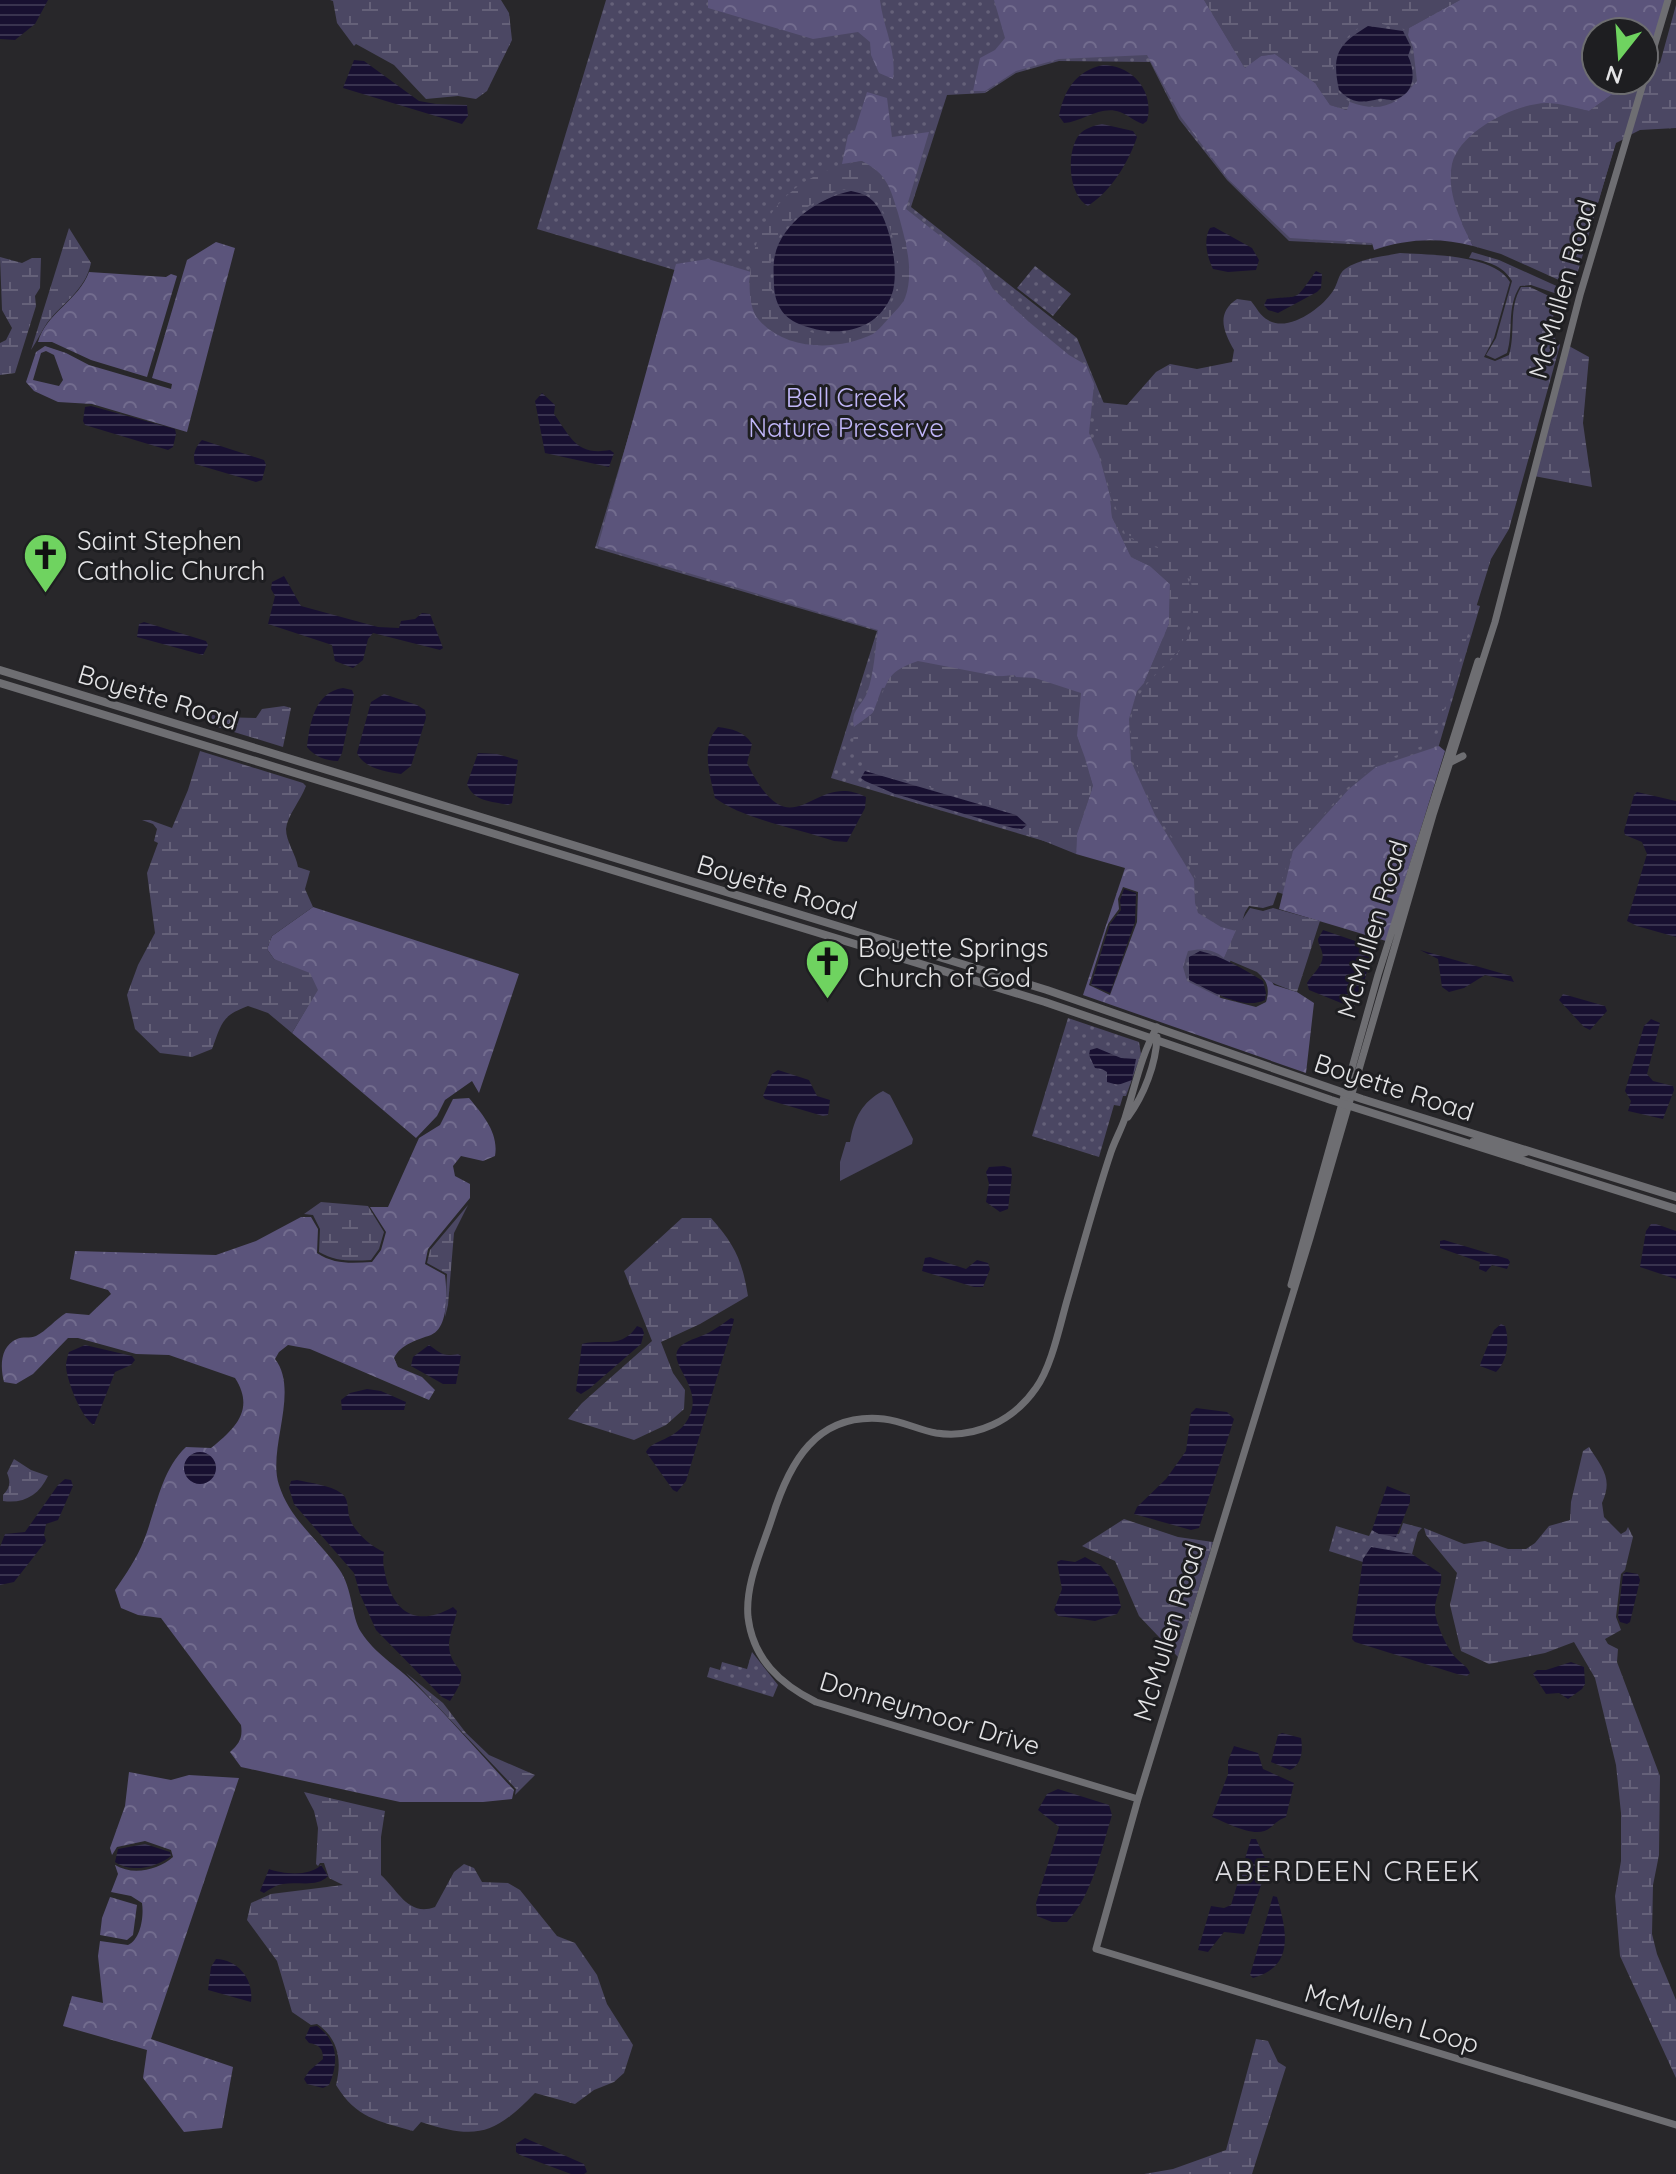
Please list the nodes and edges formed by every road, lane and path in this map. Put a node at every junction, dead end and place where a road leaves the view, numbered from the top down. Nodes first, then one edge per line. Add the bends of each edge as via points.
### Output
1 (1668, 0) edge
2 (1503, 591) junction
3 (0, 670) edge
4 (0, 683) edge
5 (1463, 756) dead end
6 (1448, 765) junction
7 (1157, 1027) junction
8 (1154, 1038) junction
9 (1348, 1094) junction
10 (1345, 1105) junction
11 (1465, 1143) junction
12 (1527, 1151) junction
13 (1539, 1167) junction
14 (1676, 1197) edge
15 (1676, 1206) edge
16 (1138, 1799) junction
17 (1096, 1949) joint
18 (1676, 2125) edge

1 - 2 street, McMullen Road via 1584,282
2 - 6 street, McMullen Road
2 - 9 street, McMullen Road via 1378,975
3 - 7 main road, Boyette Road
4 - 8 main road, Boyette Road
5 - 6 street
6 - 9 street, McMullen Road
7 - 8 street, Donneymoor Drive
7 - 9 main road, Boyette Road
8 - 10 main road, Boyette Road
8 - 16 street, Donneymoor Drive via 1111,1152 1037,1387 1005,1419 973,1432 935,1433 883,1419 842,1425 813,1441 782,1485 747,1603 752,1637 773,1674 793,1691
9 - 10 street, McMullen Road
9 - 12 main road, Boyette Road
10 - 11 main road, Boyette Road
10 - 16 street, McMullen Road
11 - 12 main road
11 - 13 main road, Boyette Road
12 - 13 main road
12 - 14 main road, Boyette Road
13 - 15 main road, Boyette Road
16 - 17 street, McMullen Road
17 - 18 street, McMullen Loop

